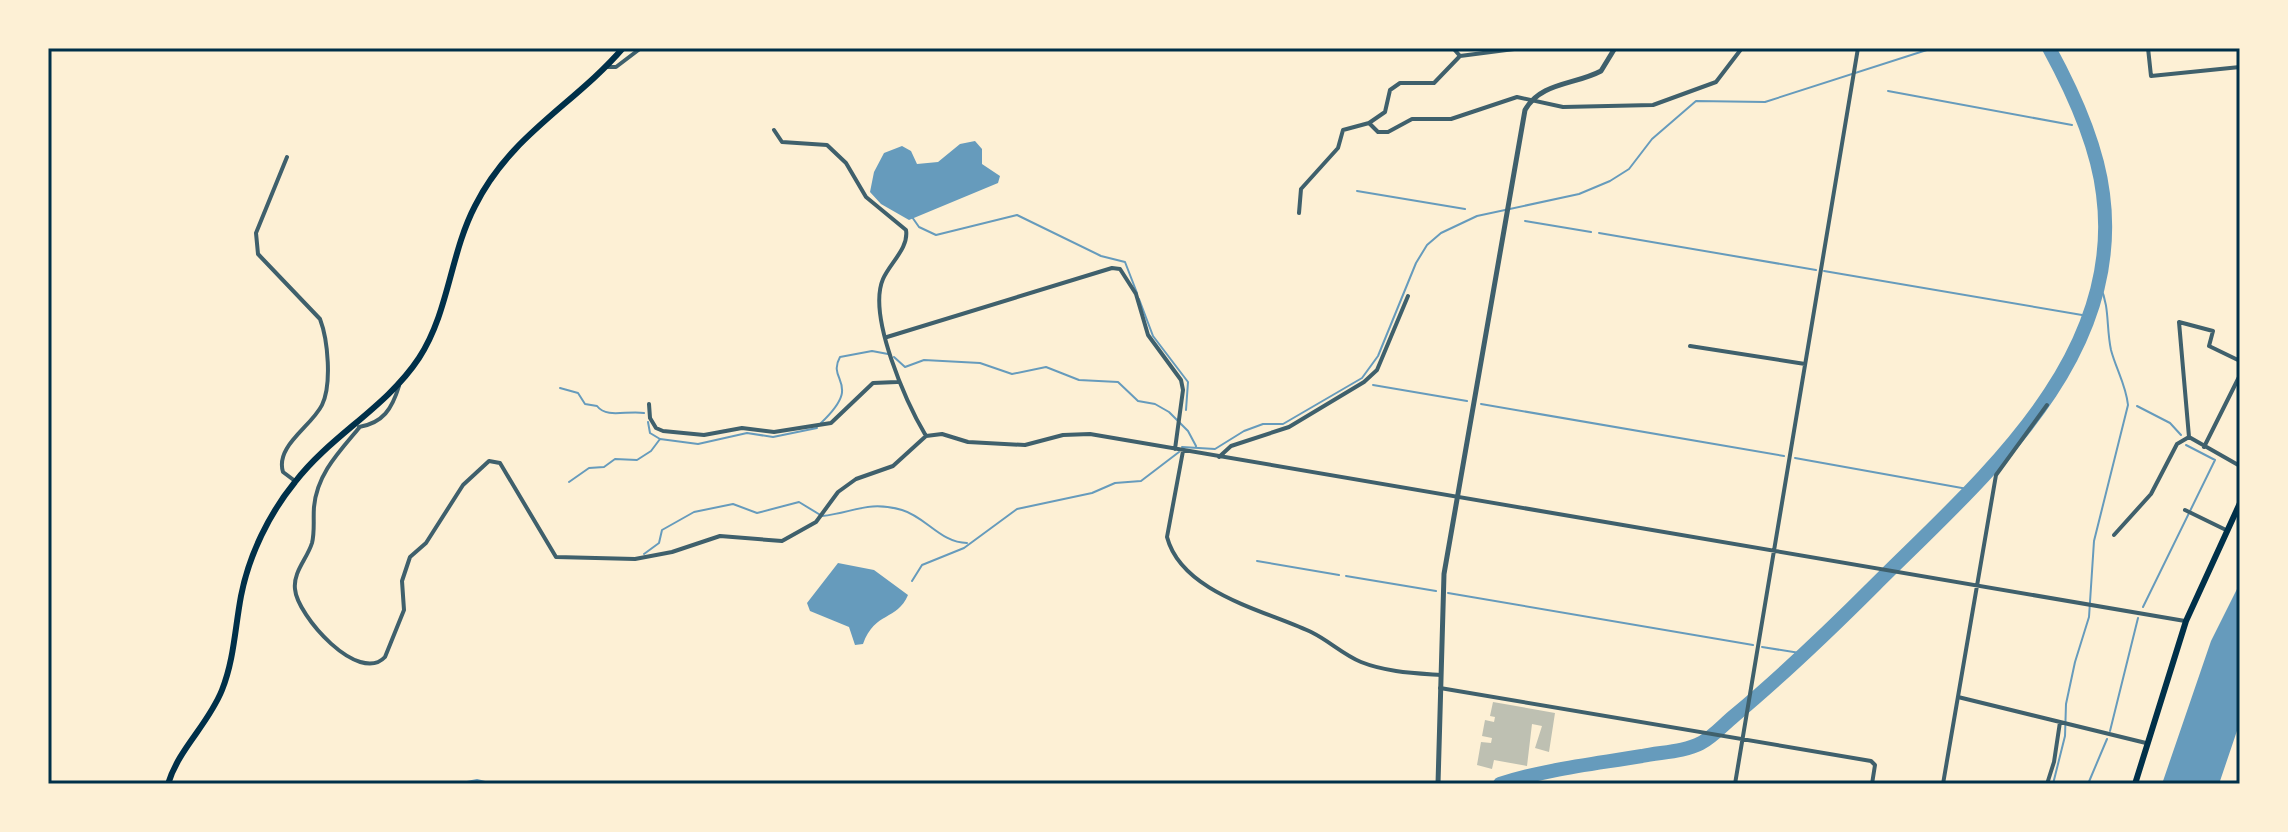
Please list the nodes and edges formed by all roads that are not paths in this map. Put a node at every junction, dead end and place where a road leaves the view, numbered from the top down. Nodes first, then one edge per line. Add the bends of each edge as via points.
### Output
1 (623, 48) edge
2 (641, 48) edge
3 (1453, 48) edge
4 (1522, 48) edge
5 (1615, 48) edge
6 (1742, 48) edge
7 (1858, 48) edge
8 (2148, 48) edge
9 (1460, 56) junction
10 (607, 67) junction
11 (2240, 67) edge
12 (1531, 100) junction
13 (1369, 123) junction
14 (774, 130) dead end
15 (287, 157) dead end
16 (1299, 213) dead end
17 (1408, 296) dead end
18 (887, 337) junction
19 (1690, 346) dead end
20 (2240, 361) edge
21 (1805, 364) junction
22 (2240, 375) edge
23 (897, 382) junction
24 (399, 383) junction
25 (649, 404) dead end
26 (2047, 405) dead end
27 (356, 426) junction
28 (926, 436) junction
29 (2189, 437) junction
30 (2204, 447) junction
31 (1175, 449) junction
32 (1183, 451) junction
33 (1219, 457) junction
34 (2240, 466) edge
35 (295, 481) junction
36 (1457, 498) junction
37 (2240, 503) edge
38 (2185, 510) dead end
39 (2226, 530) junction
40 (2114, 535) dead end
41 (1774, 550) junction
42 (1977, 584) junction
43 (2186, 621) junction
44 (1441, 675) junction
45 (1440, 688) junction
46 (1958, 697) junction
47 (2060, 722) junction
48 (1742, 739) junction
49 (2146, 743) junction
50 (168, 784) edge
51 (1438, 784) edge
52 (1735, 784) edge
53 (1872, 784) edge
54 (1943, 784) edge
55 (2047, 784) edge
56 (2135, 784) edge

1 - 10 highway
2 - 10 street via 616,67
3 - 9 street
4 - 9 street
5 - 12 street via 1601,71
6 - 12 street via 1716,82 1653,105 1587,108
7 - 21 street
8 - 11 street via 2151,76
9 - 13 street via 1434,83 1400,83 1390,90 1385,112
10 - 24 highway via 530,131 486,186 462,236 431,337
12 - 13 street via 1509,98 1451,119 1420,117 1388,132 1378,132
12 - 36 street via 1522,122
13 - 16 street via 1343,130 1338,148 1301,189
14 - 18 street via 782,142 827,145 846,163 866,197 906,230 905,243 879,293
15 - 35 street via 255,245 320,319 324,331 325,398 283,455 283,472
17 - 33 street via 1377,370 1364,382 1289,427 1231,446
18 - 23 street
18 - 31 street via 1120,269 1136,294 1148,335 1181,380
19 - 21 street
20 - 29 street via 2209,346 2213,331 2179,322
21 - 41 street
22 - 30 street
23 - 25 street via 873,383 831,423 774,432 663,431 650,418
23 - 28 street
24 - 27 highway
24 - 27 street via 385,416 378,423
26 - 42 street via 1996,475
27 - 28 street via 323,473 313,540 295,589 302,609 324,635 346,657 364,665 385,657 404,610 402,581 410,557 426,543 463,485 489,461 500,463 556,557 635,559 720,536 773,542 821,516 838,492 856,479 893,466
27 - 35 highway
28 - 31 street via 1025,445 1090,434
29 - 30 street
29 - 40 street via 2177,444 2151,494
30 - 34 street
31 - 32 street
32 - 33 street
32 - 44 street via 1167,537 1188,569 1253,612 1312,633 1360,662
33 - 36 street
35 - 50 highway via 248,568 220,696 183,748
36 - 41 street
36 - 44 street via 1443,589
37 - 39 highway
38 - 39 street
39 - 43 highway
41 - 42 street
41 - 48 street
42 - 43 street
42 - 46 street
43 - 49 highway
44 - 45 street
45 - 48 street
45 - 51 street
46 - 47 street
46 - 54 street
47 - 49 street
47 - 55 street
48 - 52 street
48 - 53 street via 1871,761
49 - 56 highway

